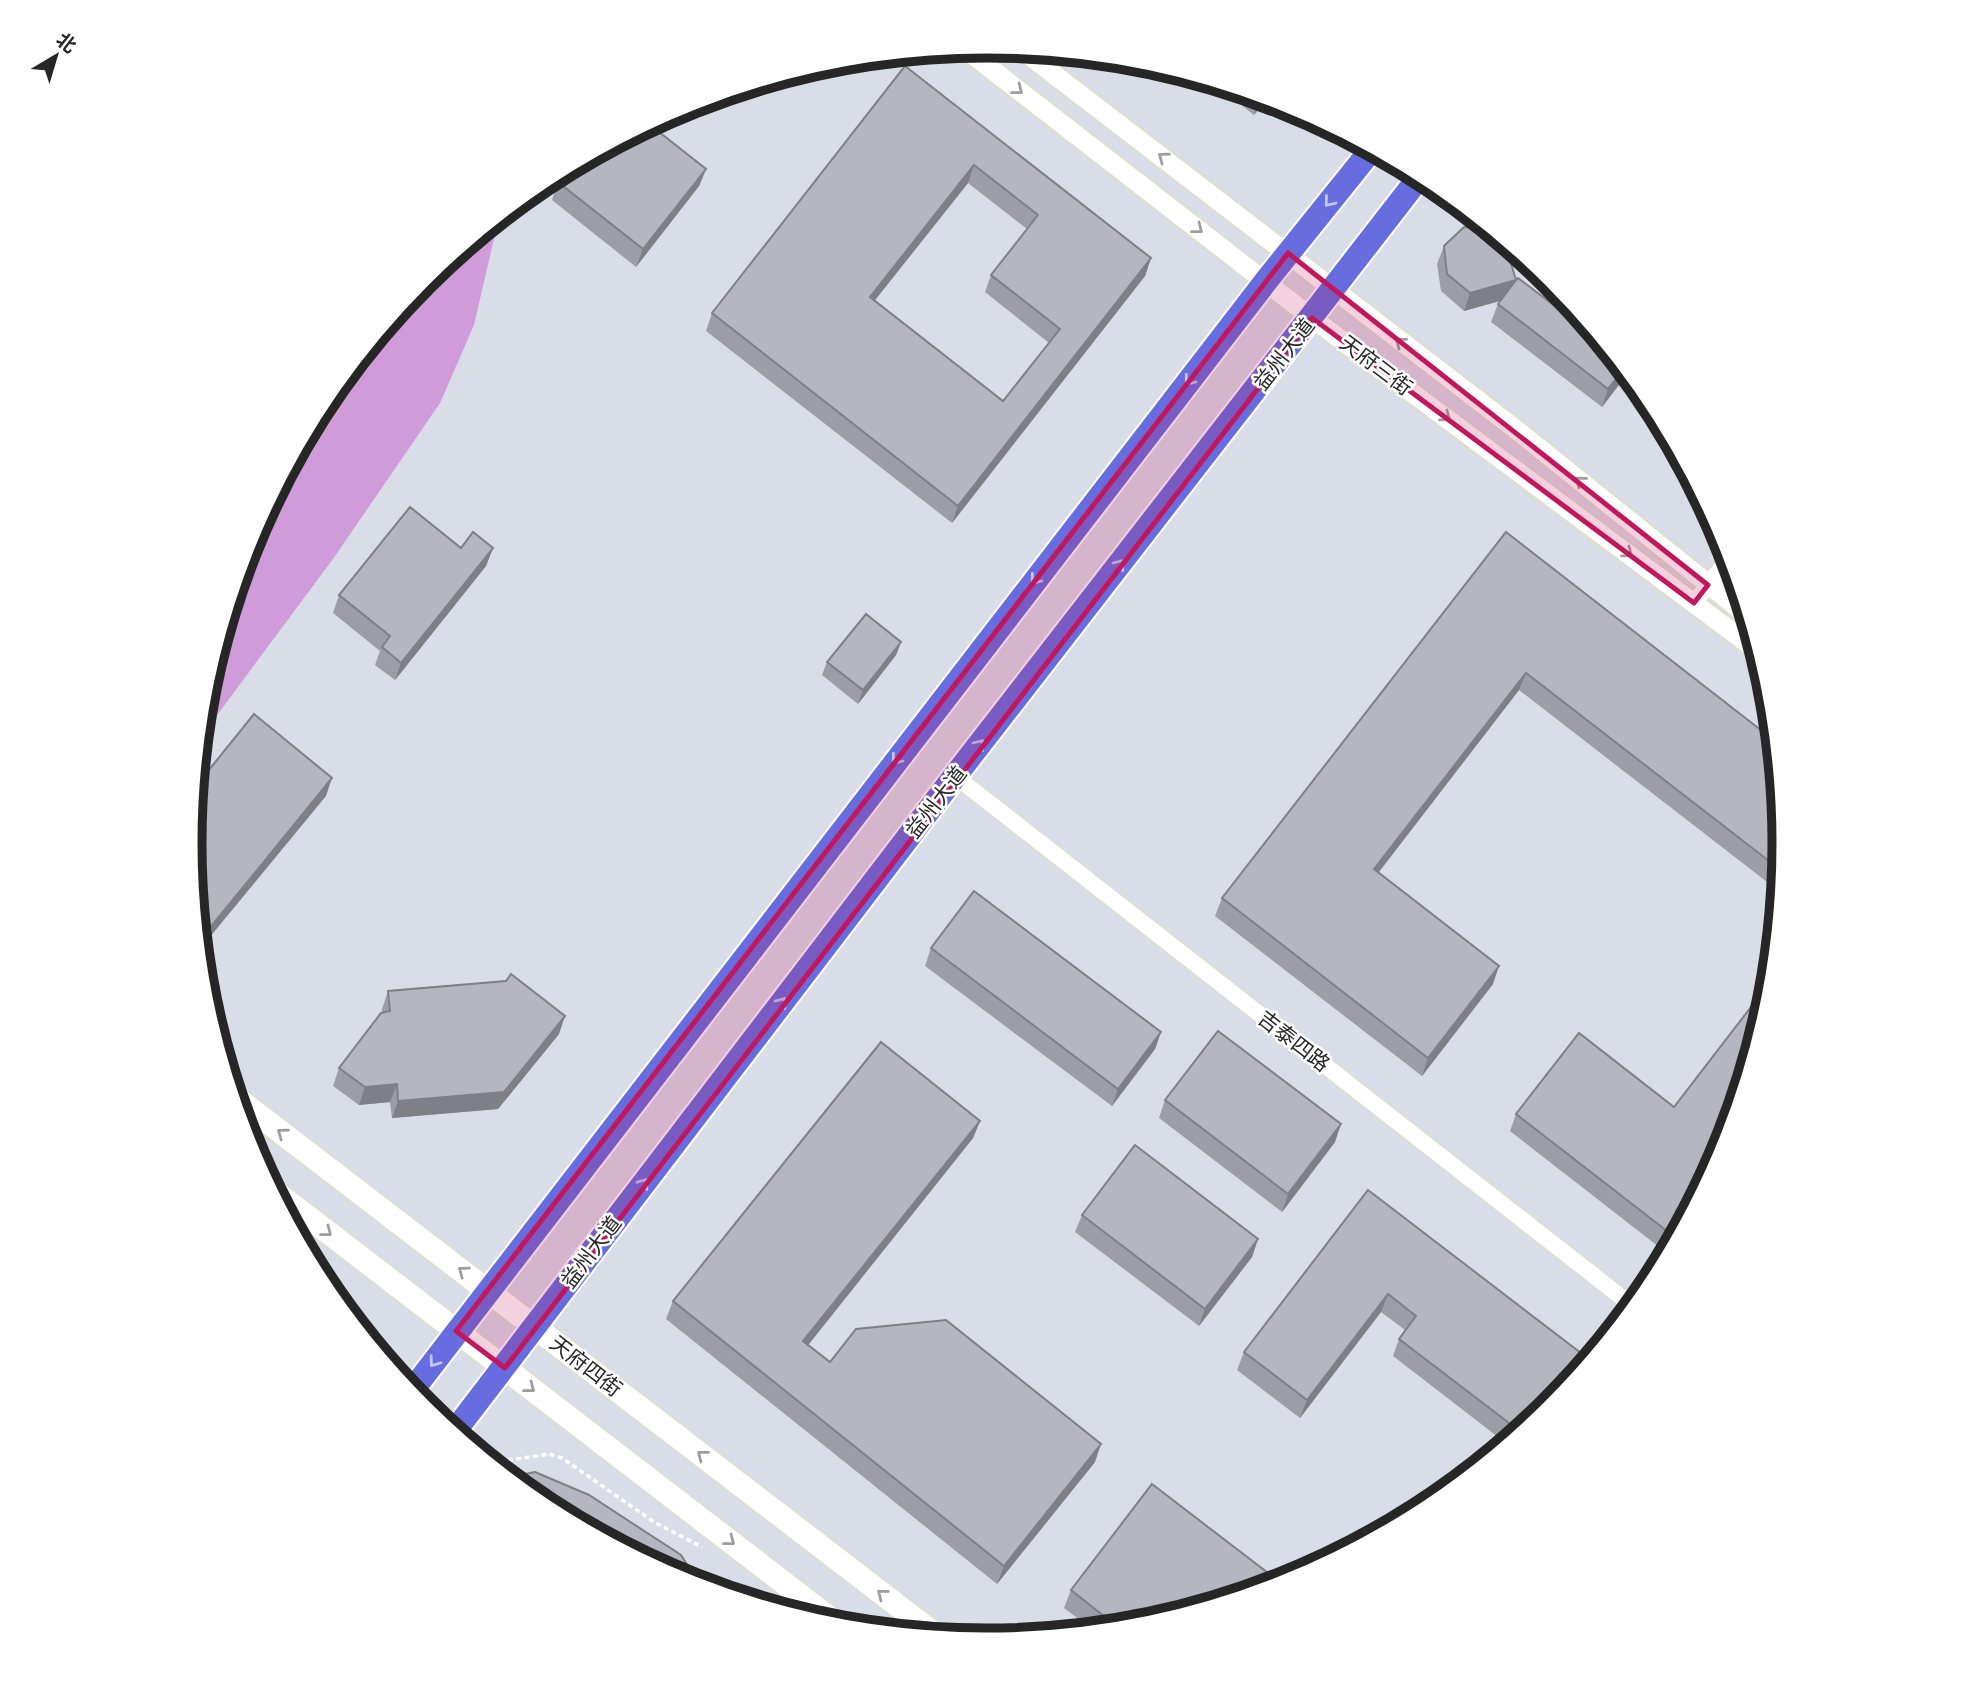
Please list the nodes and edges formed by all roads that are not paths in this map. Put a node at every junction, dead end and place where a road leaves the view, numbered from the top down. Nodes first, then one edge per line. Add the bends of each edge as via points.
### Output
1 (977, 58) edge
2 (1034, 59) edge
3 (1367, 156) edge
4 (1414, 184) edge
5 (1288, 253) junction
6 (1266, 281) junction
7 (1334, 288) junction
8 (1312, 318) junction
9 (1722, 567) edge
10 (1708, 585) junction
11 (1694, 603) junction
12 (1736, 607) edge
13 (1747, 643) edge
14 (955, 776) junction
15 (249, 1107) edge
16 (290, 1203) edge
17 (487, 1290) junction
18 (1625, 1300) edge
19 (534, 1326) junction
20 (456, 1331) junction
21 (505, 1368) junction
22 (418, 1383) edge
23 (460, 1424) edge
24 (818, 1609) edge
25 (924, 1626) edge

1 -> 6 street, 天府三街
5 -> 2 street, 天府三街
3 -> 5 main road
4 - 7 main road, 益州大道
5 - 6 main road
5 - 7 street, 天府三街
6 - 8 street, 天府三街
6 -> 17 main road
7 - 8 main road, 益州大道
10 -> 7 street, 天府三街
8 -> 11 street, 天府三街
14 -> 8 main road, 益州大道
9 - 10 street
10 - 11 street
10 - 12 street, 天府三街
11 - 13 street, 天府三街
14 - 18 street, 吉泰四路
19 -> 14 main road, 益州大道
17 -> 15 main road, 天府四街
16 -> 20 main road
17 - 19 main road, 天府四街
17 - 20 main road
19 - 21 main road, 益州大道
25 -> 19 main road, 天府四街
20 - 21 main road
20 -> 22 main road
21 - 23 main road, 益州大道
21 -> 24 main road

